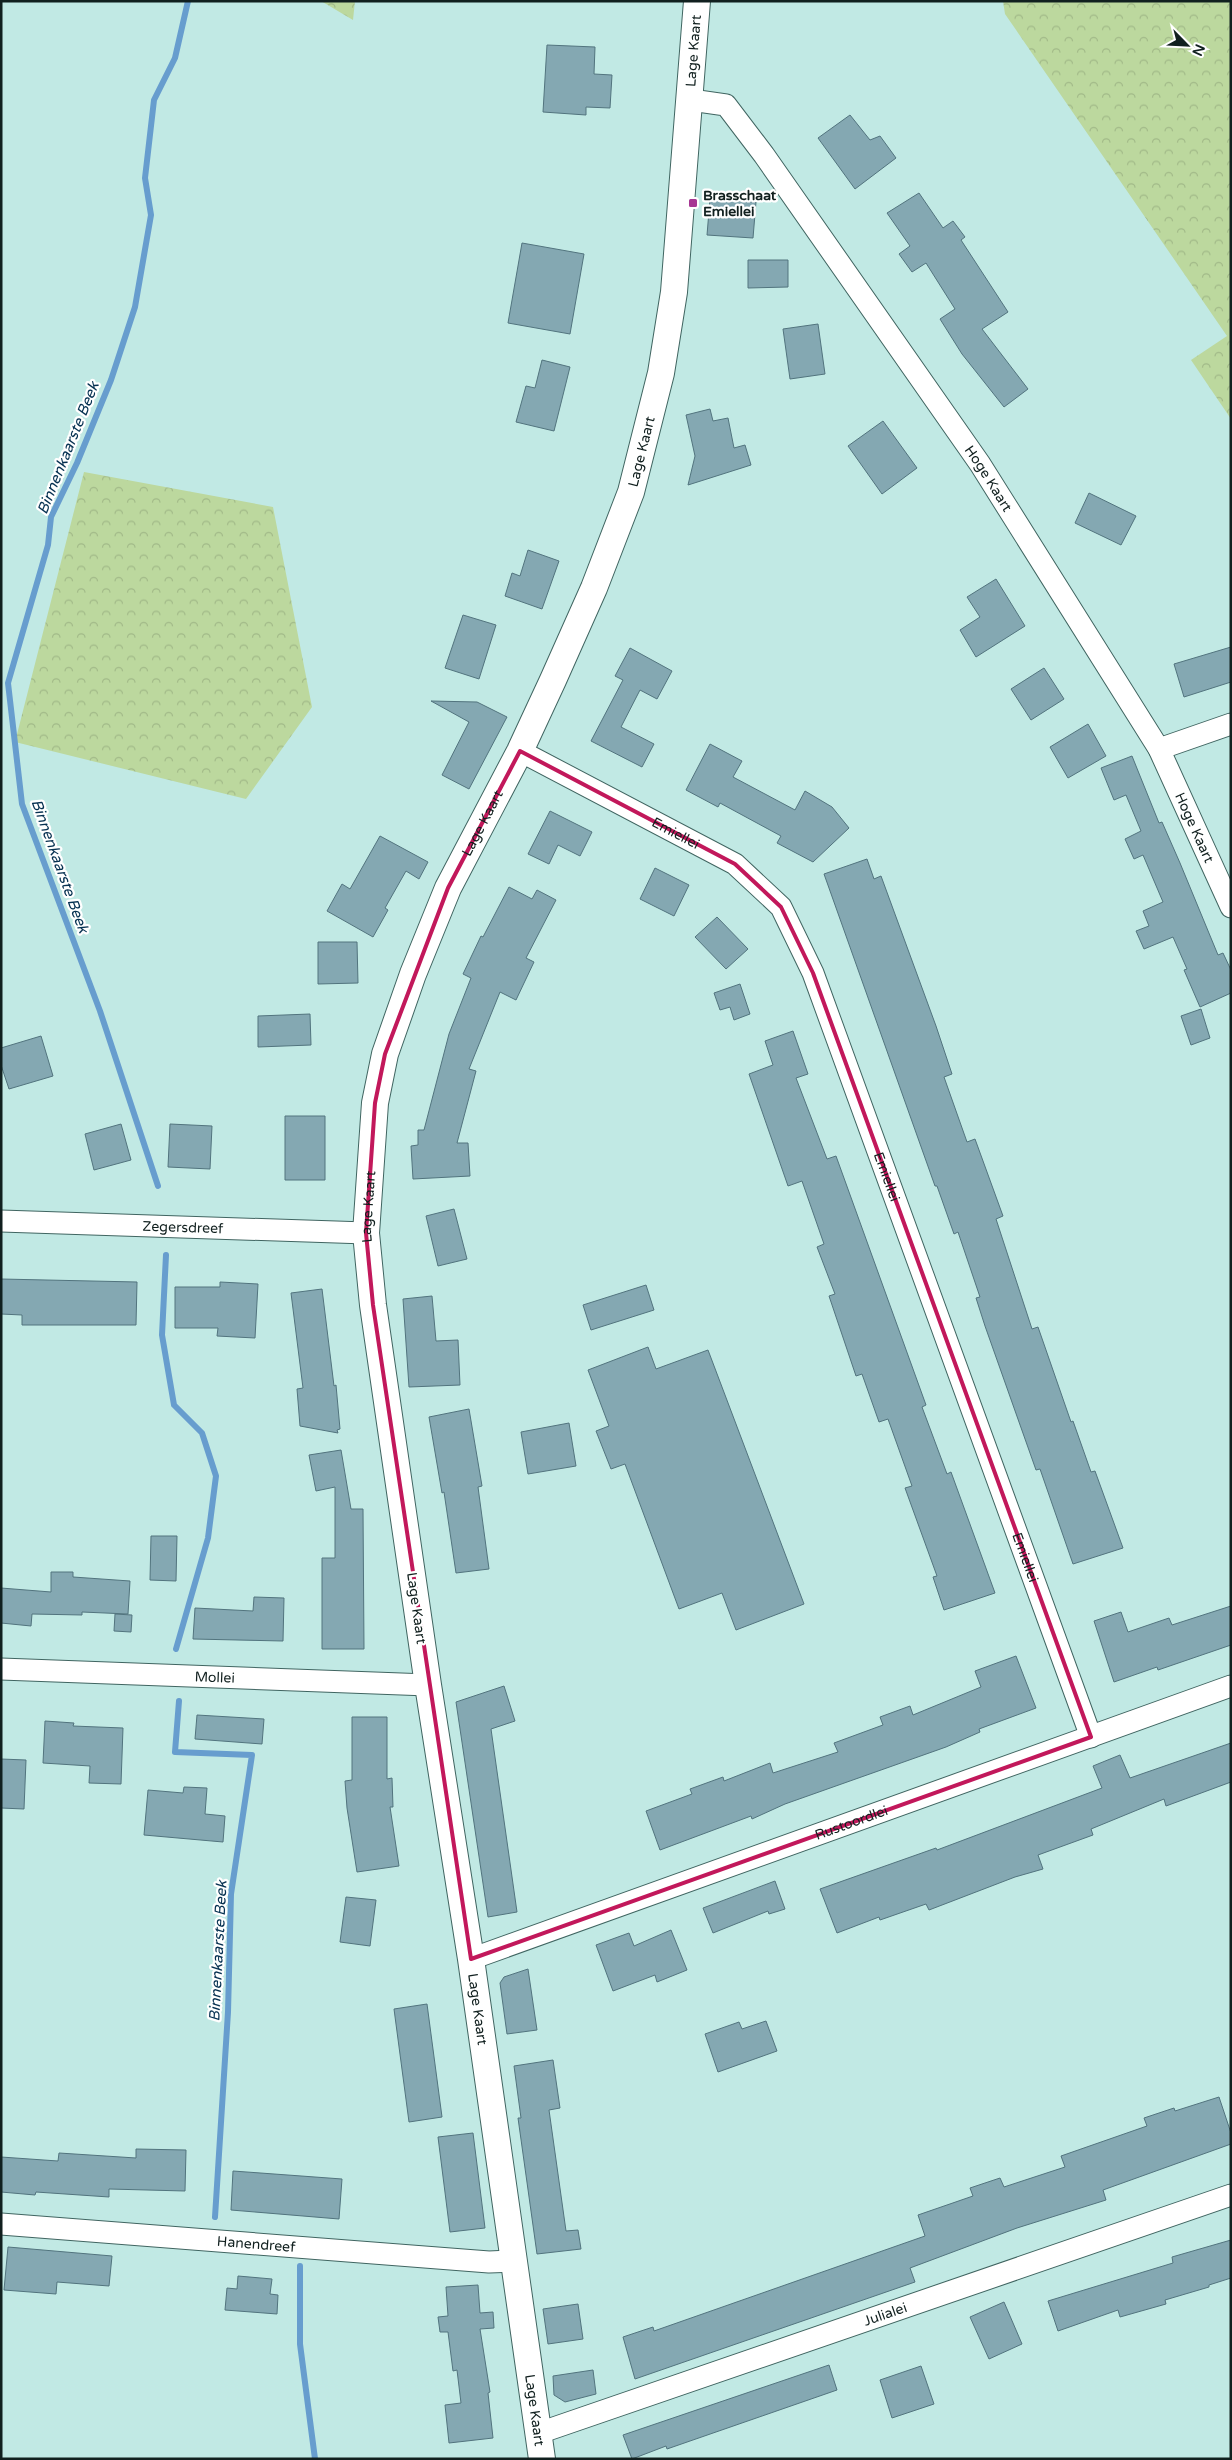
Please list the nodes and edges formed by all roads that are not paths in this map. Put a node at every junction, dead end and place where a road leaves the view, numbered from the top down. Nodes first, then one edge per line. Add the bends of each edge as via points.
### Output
1 (698, 1) edge
2 (691, 100) junction
3 (1231, 724) edge
4 (1159, 749) junction
5 (520, 751) junction
6 (1231, 907) edge
7 (1, 1221) edge
8 (366, 1232) junction
9 (1, 1670) edge
10 (428, 1685) junction
11 (1231, 1686) edge
12 (1091, 1737) junction
13 (471, 1959) junction
14 (1231, 2195) edge
15 (1, 2224) edge
16 (513, 2261) junction
17 (539, 2433) junction
18 (542, 2459) edge

1 - 2 street, Lage Kaart
2 - 4 street, Hoge Kaart via 726,105 764,155 980,464
2 - 5 street, Lage Kaart via 674,292 661,373 631,492 594,588
3 - 4 street
4 - 6 street, Hoge Kaart
5 - 8 street, Lage Kaart via 448,888 385,1054 375,1103
5 - 12 street, Emiellei via 735,864 781,907 813,973
7 - 8 street, Zegersdreef
8 - 10 street, Lage Kaart via 373,1305
9 - 10 street, Mollei
10 - 13 street, Lage Kaart
11 - 12 street, Rustoordlei
12 - 13 street, Rustoordlei
13 - 16 street, Lage Kaart
14 - 17 street, Julialei
15 - 16 street, Hanendreef via 490,2262
16 - 17 street, Lage Kaart
17 - 18 street, Lage Kaart

